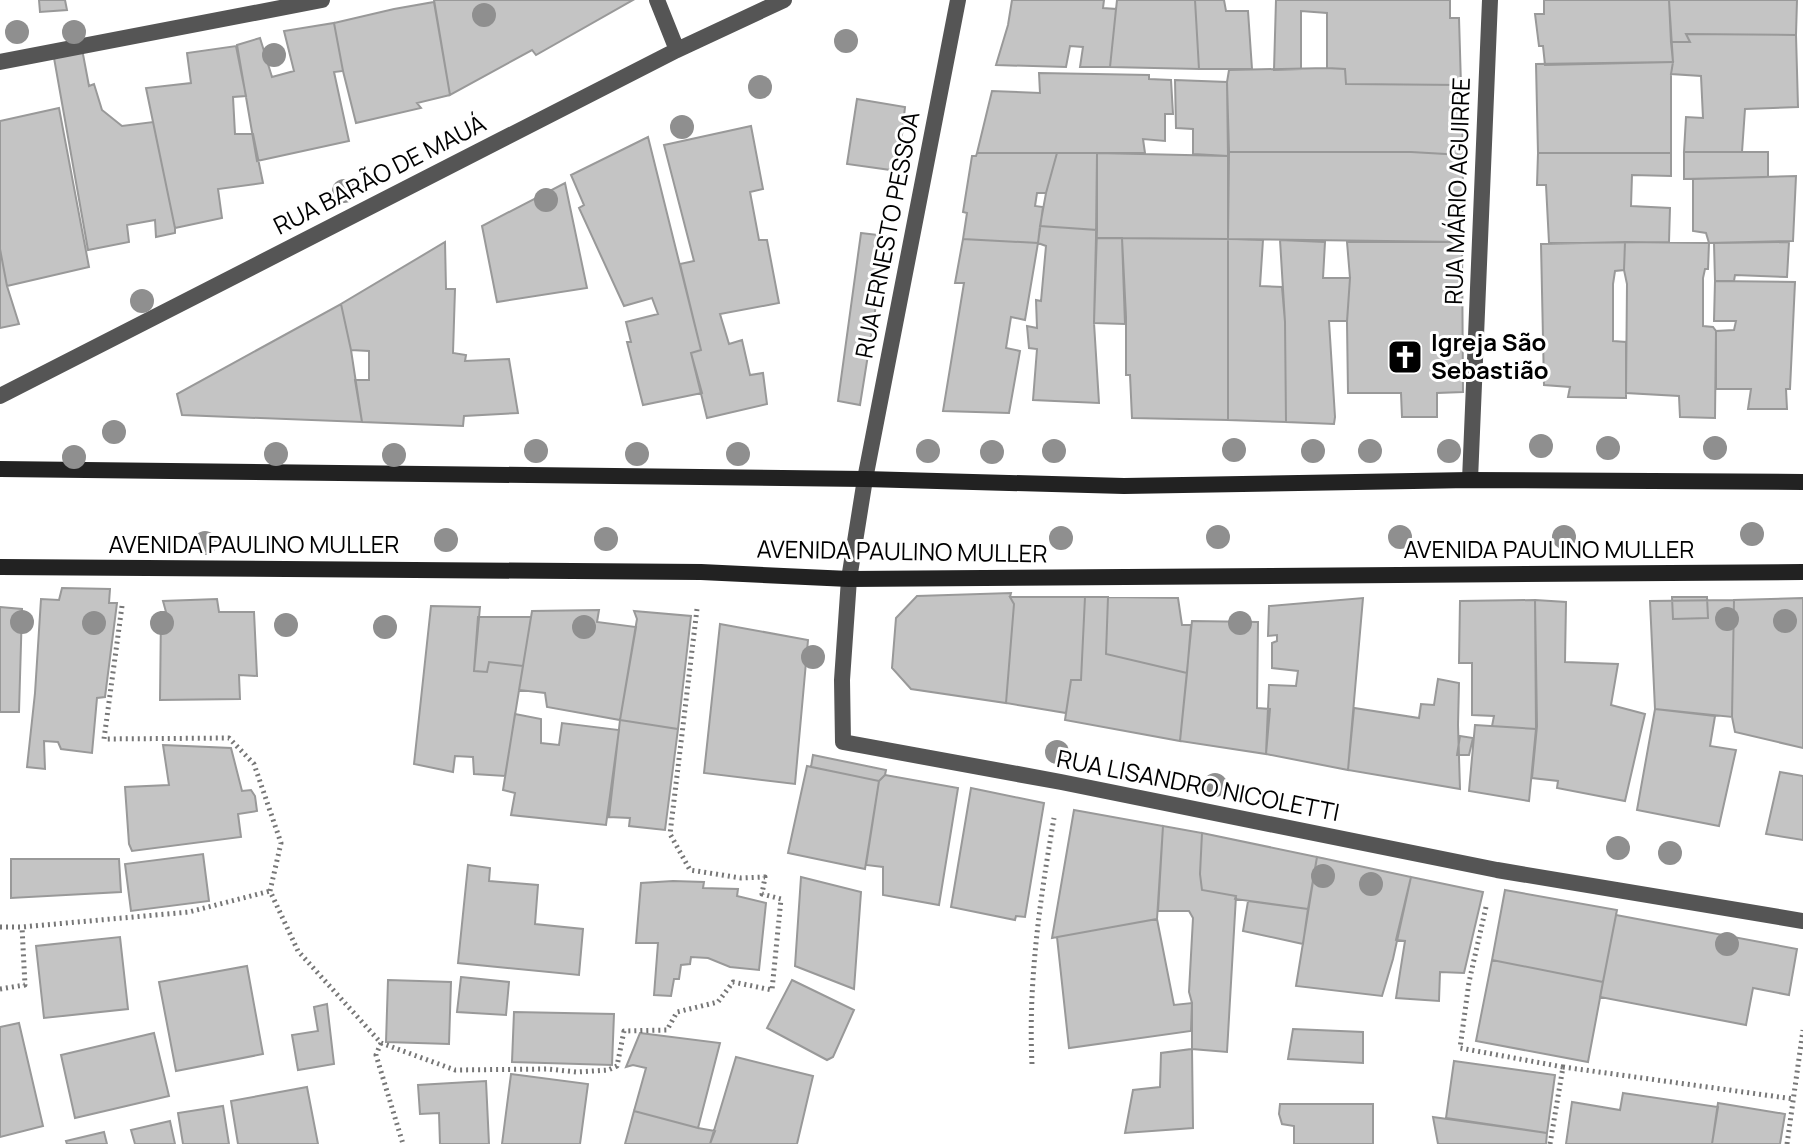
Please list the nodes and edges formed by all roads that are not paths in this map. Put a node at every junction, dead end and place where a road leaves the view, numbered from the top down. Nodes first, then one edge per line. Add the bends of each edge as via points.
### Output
1 (322, 0) edge
2 (657, 0) edge
3 (784, 0) edge
4 (958, 0) edge
5 (1490, 0) edge
6 (677, 50) junction
7 (0, 62) edge
8 (0, 396) edge
9 (0, 469) edge
10 (865, 479) junction
11 (1470, 480) junction
12 (1803, 482) edge
13 (0, 567) edge
14 (1803, 572) edge
15 (849, 579) junction
16 (1803, 921) edge

1 - 7 street
2 - 6 street
3 - 6 street, RUA BARÃO DE MAUÁ
4 - 10 street, RUA ERNESTO PESSOA
5 - 11 street, RUA MÁRIO AGUIRRE
6 - 8 street, RUA BARÃO DE MAUÁ
9 - 10 main road
10 - 11 main road via 1124,486
10 - 15 street, RUA LISANDRO NICOLETTI
11 - 12 main road
13 - 15 main road, AVENIDA PAULINO MULLER via 701,572
14 - 15 main road, AVENIDA PAULINO MULLER
15 - 16 street, RUA LISANDRO NICOLETTI via 843,742 1497,870

